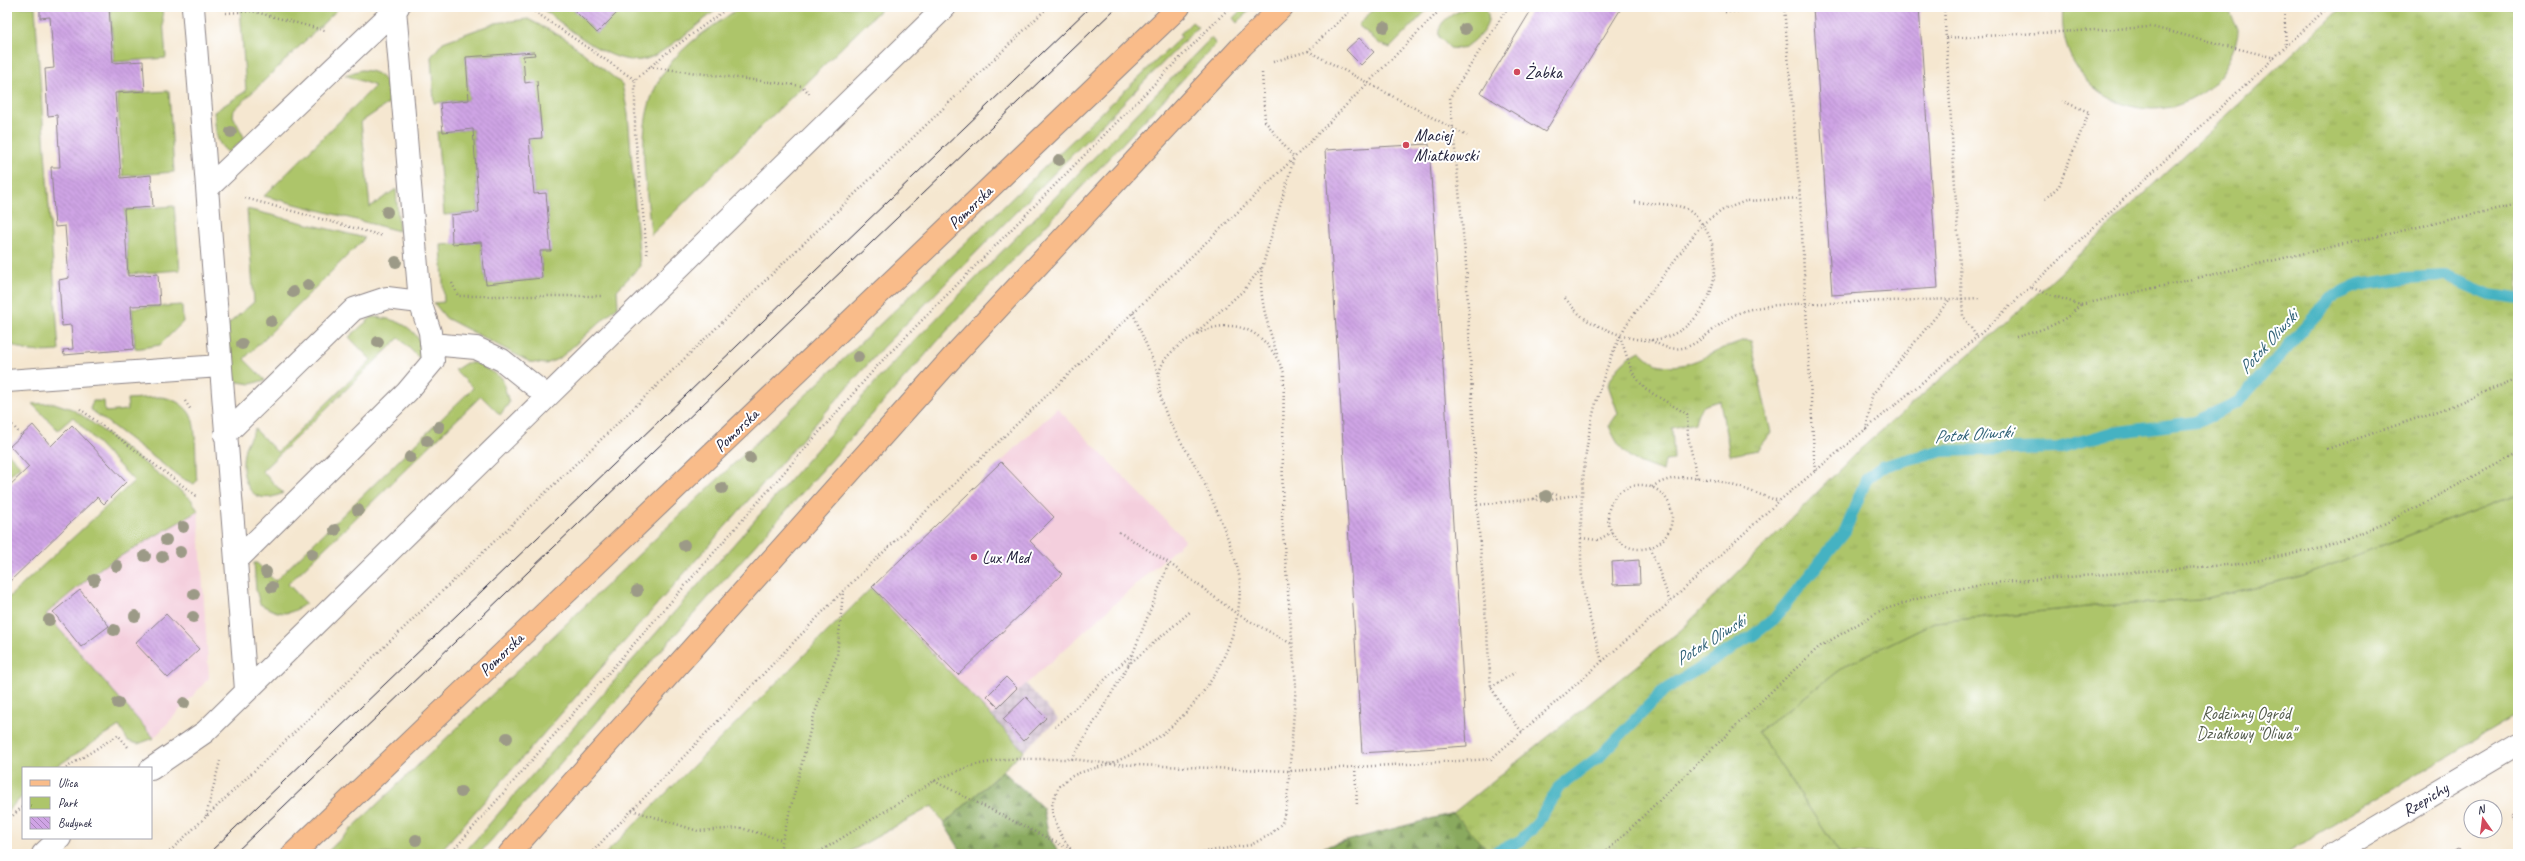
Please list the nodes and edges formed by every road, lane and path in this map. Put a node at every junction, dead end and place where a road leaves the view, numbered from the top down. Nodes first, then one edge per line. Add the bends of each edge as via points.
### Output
1 (528, 7) edge
2 (729, 7) edge
3 (945, 7) edge
4 (1048, 7) edge
5 (1179, 7) edge
6 (1230, 7) edge
7 (1282, 7) edge
8 (1354, 7) edge
9 (1444, 7) edge
10 (1508, 7) edge
11 (1944, 7) edge
12 (2284, 7) edge
13 (2328, 7) edge
14 (396, 8) edge
15 (1784, 8) edge
16 (193, 11) edge
17 (1724, 12) dead end
18 (1946, 38) junction
19 (363, 40) junction
20 (2286, 47) junction
21 (1308, 50) junction
22 (2275, 58) junction
23 (1268, 64) dead end
24 (1261, 66) dead end
25 (649, 67) junction
26 (635, 80) junction
27 (1369, 83) junction
28 (2062, 101) dead end
29 (832, 118) junction
30 (1452, 128) junction
31 (1467, 136) dead end
32 (1294, 158) junction
33 (208, 188) junction
34 (1800, 198) junction
35 (2045, 199) dead end
36 (1633, 202) dead end
37 (2518, 204) edge
38 (1702, 224) junction
39 (416, 245) junction
40 (647, 255) dead end
41 (1262, 268) junction
42 (449, 278) dead end
43 (2032, 288) junction
44 (607, 296) dead end
45 (1565, 298) dead end
46 (1950, 298) junction
47 (1962, 298) junction
48 (1981, 298) dead end
49 (420, 302) junction
50 (1806, 304) junction
51 (2080, 305) junction
52 (1133, 312) junction
53 (1197, 332) junction
54 (1620, 335) junction
55 (1977, 337) junction
56 (2016, 337) dead end
57 (1651, 340) junction
58 (431, 344) junction
59 (1277, 356) junction
60 (220, 366) junction
61 (1159, 376) junction
62 (2518, 378) edge
63 (7, 381) edge
64 (547, 396) junction
65 (179, 397) dead end
66 (74, 405) dead end
67 (196, 416) dead end
68 (7, 419) edge
69 (1866, 430) junction
70 (225, 435) junction
71 (22, 436) dead end
72 (2327, 449) dead end
73 (2518, 453) edge
74 (1815, 473) junction
75 (1697, 478) junction
76 (1652, 487) junction
77 (1580, 494) junction
78 (1560, 496) junction
79 (1534, 499) junction
80 (1779, 501) junction
81 (204, 502) dead end
82 (1477, 505) junction
83 (1119, 532) dead end
84 (1612, 532) junction
85 (1581, 538) junction
86 (1651, 548) junction
87 (236, 561) junction
88 (1169, 563) junction
89 (843, 591) junction
90 (1670, 602) junction
91 (1191, 611) dead end
92 (1237, 614) junction
93 (1293, 645) junction
94 (1134, 652) junction
95 (1602, 661) junction
96 (1128, 666) junction
97 (1516, 672) dead end
98 (1491, 687) junction
99 (246, 690) junction
100 (1055, 727) dead end
101 (205, 732) junction
102 (1522, 732) junction
103 (2518, 744) edge
104 (132, 751) dead end
105 (1072, 759) junction
106 (1111, 764) junction
107 (68, 767) edge
108 (1355, 767) junction
109 (152, 768) edge
110 (1290, 771) junction
111 (934, 781) junction
112 (1358, 806) dead end
113 (22, 807) edge
114 (632, 810) junction
115 (206, 816) junction
116 (7, 821) edge
117 (59, 839) edge
118 (782, 840) junction
119 (1071, 850) junction
120 (43, 854) edge
121 (167, 854) edge
122 (293, 854) edge
123 (450, 854) edge
124 (509, 854) edge
125 (590, 854) edge
126 (779, 854) edge
127 (816, 854) edge
128 (1076, 854) edge
129 (1189, 854) edge
130 (1604, 854) edge
131 (2333, 854) edge

1 - 26 path
2 - 25 path
3 - 29 street
4 - 115 path
5 - 122 main road, Pomorska
6 - 123 path via 879,364
7 - 124 main road via 1242,46 958,351
8 - 21 path
9 - 27 path
10 - 30 path via 1450,97
11 - 18 path
12 - 20 path
13 - 20 path
14 - 19 street
14 - 39 street
15 - 17 path
15 - 34 path
16 - 19 path via 252,12
16 - 33 street
18 - 22 path via 2152,27
18 - 47 path
19 - 33 street
20 - 22 path
21 - 23 path
21 - 27 path
22 - 43 path
24 - 32 path via 1265,121
25 - 26 path
25 - 29 path via 802,86
26 - 40 path via 635,133
27 - 30 path
27 - 32 path
28 - 35 path via 2089,112 2059,186
29 - 64 street
30 - 31 path
30 - 82 path via 1466,264
32 - 41 path
32 - 52 path
33 - 39 path
33 - 60 street
34 - 38 path via 1746,201 1723,210
34 - 50 path
36 - 38 path via 1686,208
37 - 51 path
38 - 54 path
38 - 57 path via 1714,248 1716,273 1711,292 1696,317 1676,333
39 - 49 street
41 - 53 path via 1244,290
41 - 59 path via 1260,284 1264,311
42 - 44 path via 458,296
43 - 51 path
43 - 55 path
45 - 54 path via 1581,318
46 - 47 path
46 - 50 path
46 - 69 path via 1872,395
47 - 48 path
47 - 55 path via 1962,316
49 - 58 street
49 - 70 street via 387,298 354,308
50 - 57 path via 1743,311 1686,348 1677,350 1661,346
50 - 74 path
51 - 56 path via 2072,316 2033,333
52 - 61 path
52 - 89 path
53 - 59 path via 1212,326 1239,327 1261,338
53 - 61 path via 1170,352 1164,359
54 - 57 path
54 - 75 path via 1632,372 1645,389 1687,414 1688,436
54 - 77 path via 1597,393 1586,439
55 - 69 path
58 - 64 street via 476,348 502,360
58 - 87 street via 433,361 407,392
59 - 93 path via 1284,373 1282,522
60 - 63 street
60 - 70 street
61 - 92 path via 1165,412 1208,490 1234,557 1240,582
62 - 72 path via 2444,409
64 - 99 street
65 - 67 path via 185,400
66 - 81 path
68 - 71 path
69 - 74 path
70 - 87 street
73 - 130 path via 2386,524 2322,548 2240,564 2002,582 1938,592 1880,611 1819,647
74 - 80 path
75 - 76 path via 1673,478
75 - 80 path
76 - 84 path via 1632,486 1614,497 1608,518
76 - 86 path via 1660,491 1667,500 1672,519 1665,538
77 - 78 path
77 - 85 path
78 - 79 path via 1541,501
78 - 79 path via 1551,492 1541,493
79 - 82 path
80 - 90 path
82 - 98 path
83 - 88 path
84 - 85 path via 1598,540
84 - 86 path via 1618,541 1629,549
85 - 95 path via 1585,598
86 - 90 path
87 - 99 street
88 - 92 path
88 - 94 path
89 - 114 path
89 - 118 path via 838,656 814,715
90 - 95 path
91 - 96 path
92 - 93 path
92 - 106 path via 1224,655 1206,688 1176,723 1140,750
93 - 110 path via 1296,685
94 - 96 path
94 - 100 path
95 - 102 path
96 - 105 path
97 - 98 path
98 - 102 path
99 - 101 street
101 - 109 street
101 - 115 path via 223,751
102 - 108 path via 1491,759
103 - 131 street, Rzepichy
104 - 107 path via 118,735
105 - 106 path
105 - 111 path via 1005,759 970,766
106 - 110 path
106 - 119 path via 1078,773 1059,788 1052,807 1059,832
108 - 110 path
108 - 112 path
110 - 129 path via 1287,804 1282,823 1271,834 1251,845
111 - 119 path
111 - 127 path
113 - 116 path
114 - 118 path via 698,830 741,828
114 - 125 path
115 - 121 path
117 - 120 street
118 - 126 path
119 - 128 path

